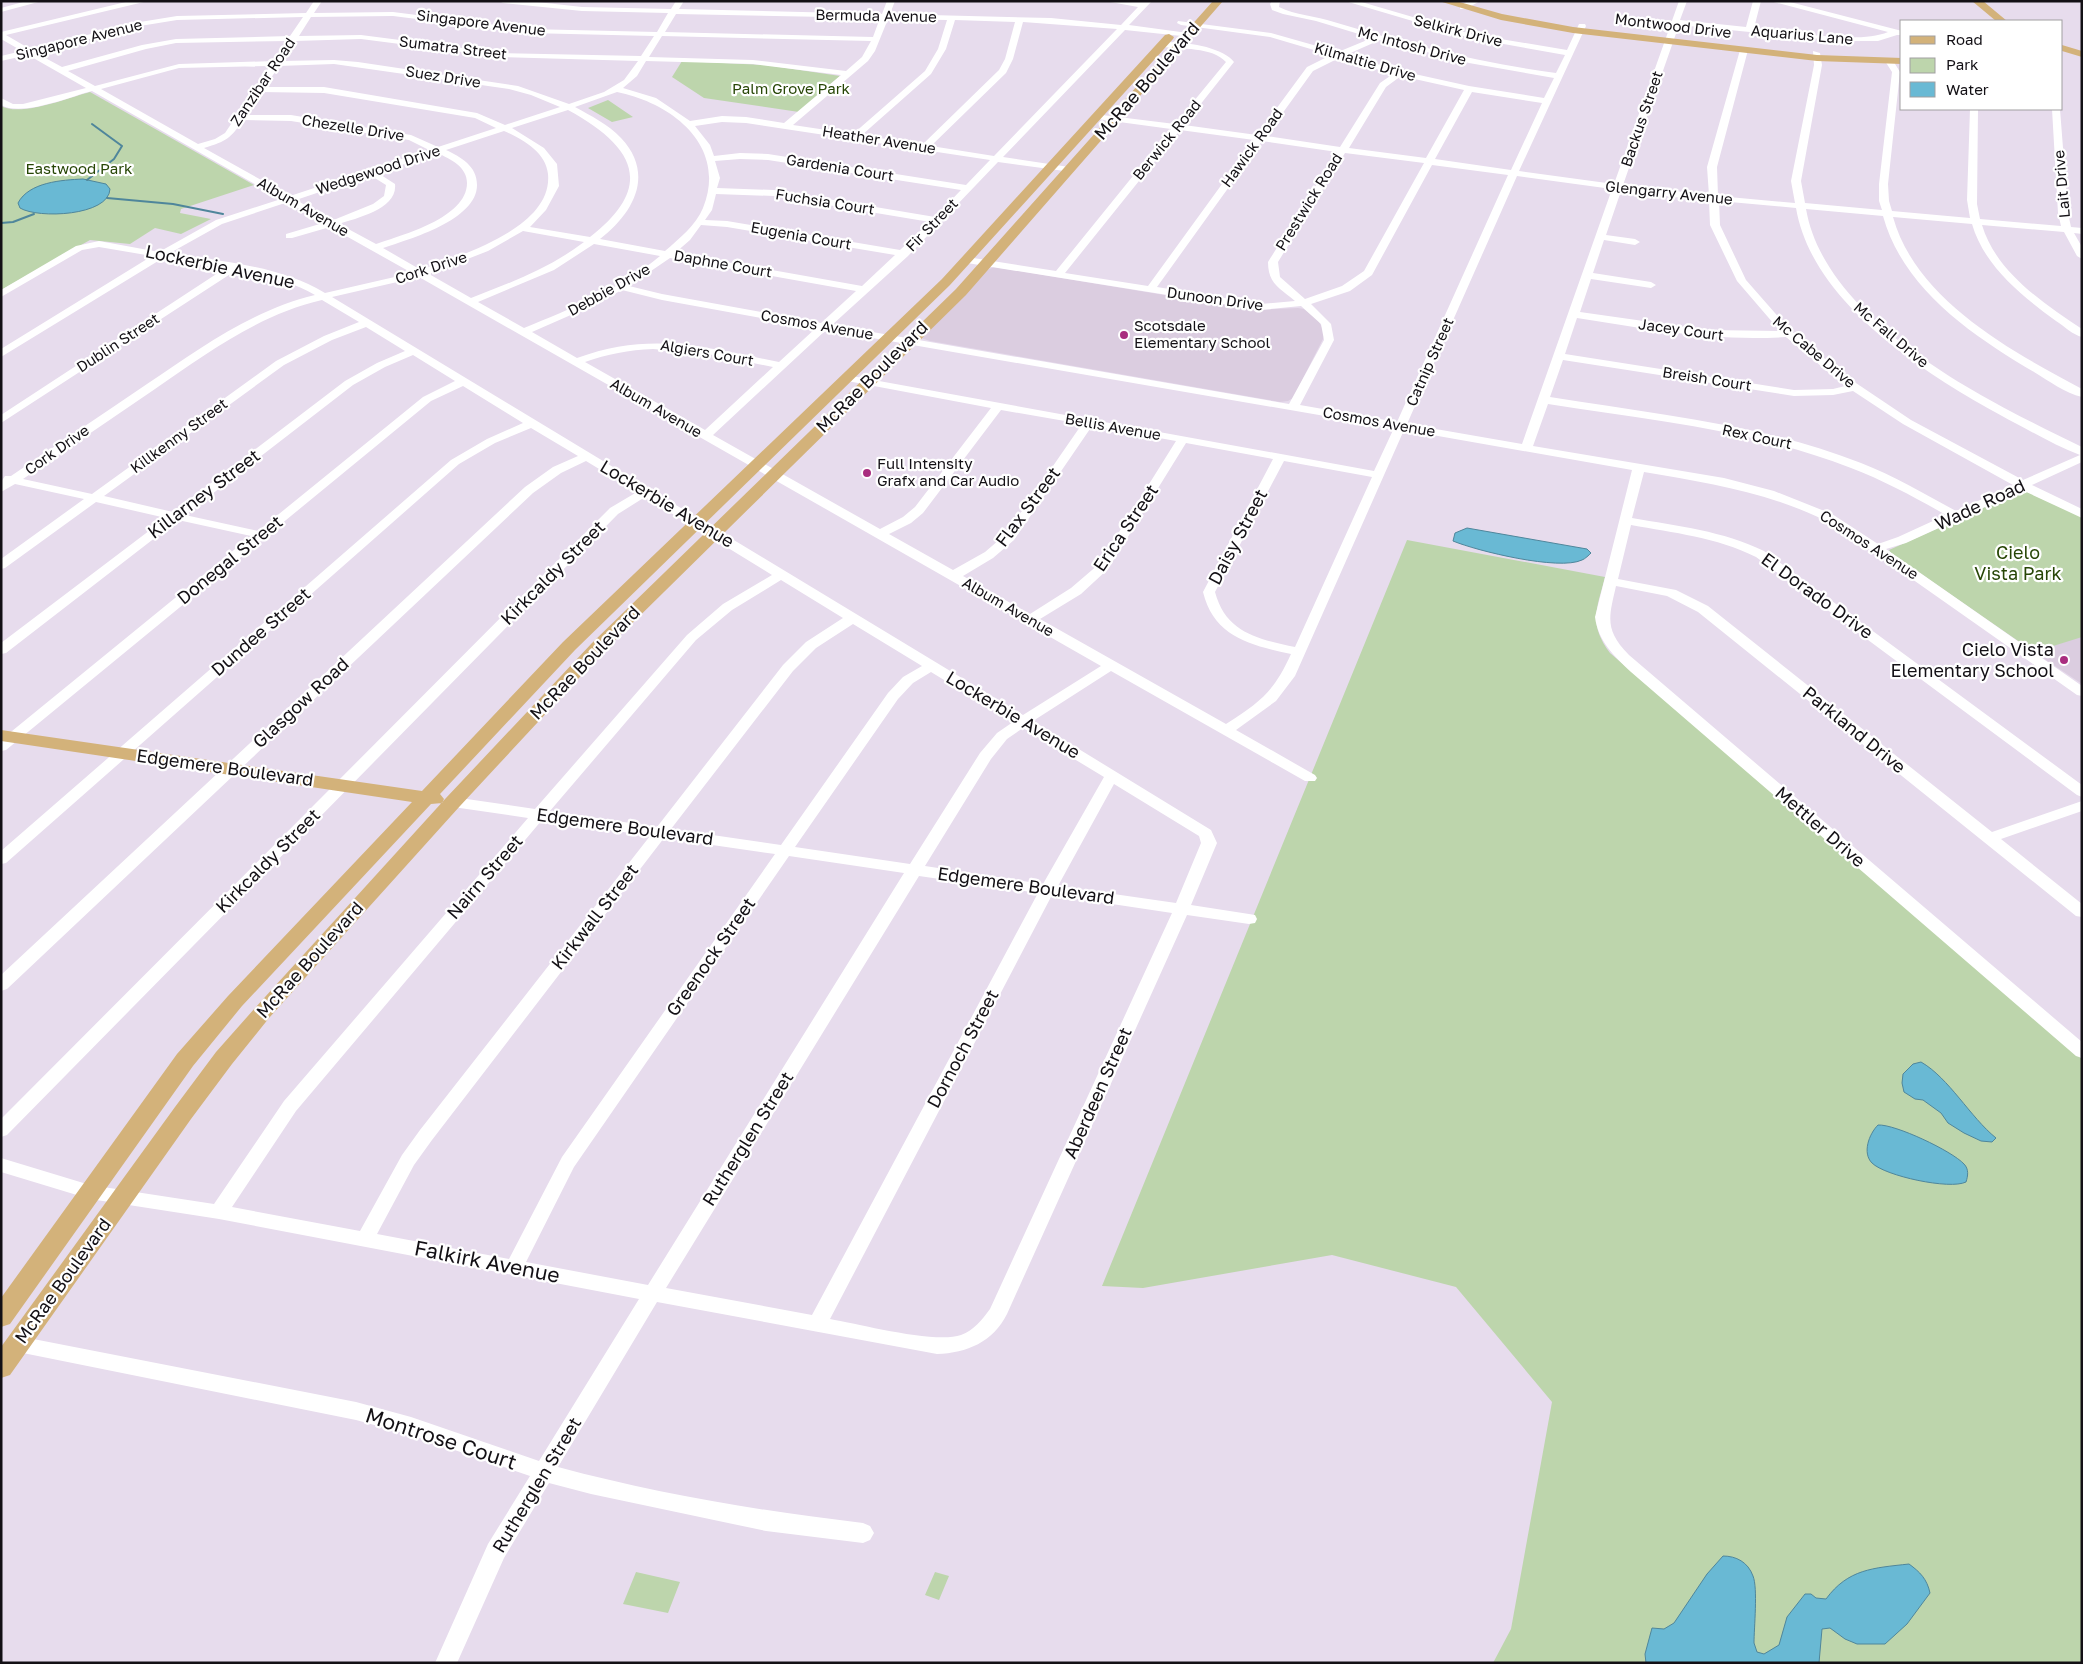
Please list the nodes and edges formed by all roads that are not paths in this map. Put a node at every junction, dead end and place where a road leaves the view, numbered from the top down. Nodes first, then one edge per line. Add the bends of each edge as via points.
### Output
1 (38, 1) edge
2 (144, 1) edge
3 (318, 1) edge
4 (503, 1) edge
5 (680, 1) edge
6 (890, 1) edge
7 (1108, 1) edge
8 (1218, 1) edge
9 (1276, 1) edge
10 (1349, 1) edge
11 (1444, 1) edge
12 (1684, 1) edge
13 (1757, 1) edge
14 (1774, 1) edge
15 (1974, 2) edge
16 (1146, 3) edge
17 (1468, 3) edge
18 (1194, 8) dead end
19 (1, 10) edge
20 (674, 11) junction
21 (308, 15) junction
22 (885, 16) junction
23 (952, 18) junction
24 (1019, 20) junction
25 (1987, 20) edge
26 (2001, 20) edge
27 (1676, 22) junction
28 (1181, 23) junction
29 (1197, 25) junction
30 (1123, 27) junction
31 (1581, 28) junction
32 (1748, 30) junction
33 (1899, 32) edge
34 (1172, 33) junction
35 (659, 34) junction
36 (1, 35) edge
37 (1188, 35) junction
38 (292, 38) junction
39 (1379, 38) junction
40 (1670, 38) junction
41 (876, 39) junction
42 (1162, 45) junction
43 (1178, 47) junction
44 (2063, 48) edge
45 (1744, 50) junction
46 (29, 52) junction
47 (1569, 53) junction
48 (2063, 53) edge
49 (2082, 54) edge
50 (1337, 55) junction
51 (1816, 55) junction
52 (1900, 56) edge
53 (1, 59) edge
54 (644, 59) junction
55 (2082, 59) edge
56 (1889, 61) junction
57 (1900, 61) edge
58 (277, 63) junction
59 (60, 70) junction
60 (1399, 73) junction
61 (849, 74) junction
62 (1559, 76) junction
63 (92, 88) junction
64 (259, 89) junction
65 (616, 89) junction
66 (1469, 89) junction
67 (1, 101) edge
68 (1548, 101) junction
69 (569, 108) junction
70 (1974, 110) edge
71 (2056, 110) edge
72 (1097, 116) junction
73 (240, 117) junction
74 (1114, 118) junction
75 (689, 124) junction
76 (786, 126) junction
77 (1178, 127) junction
78 (505, 129) junction
79 (855, 137) junction
80 (1259, 138) junction
81 (196, 147) junction
82 (925, 148) junction
83 (1342, 149) junction
84 (440, 150) junction
85 (996, 158) junction
86 (712, 159) junction
87 (1428, 161) junction
88 (1052, 167) junction
89 (1070, 170) junction
90 (371, 172) junction
91 (1514, 173) junction
92 (968, 188) junction
93 (1618, 188) junction
94 (712, 191) junction
95 (1710, 198) junction
96 (290, 199) junction
97 (1798, 206) junction
98 (1886, 213) junction
99 (937, 220) junction
100 (1975, 221) junction
101 (698, 222) junction
102 (330, 223) junction
103 (521, 228) junction
104 (2067, 229) junction
105 (2082, 231) edge
106 (290, 236) dead end
107 (1601, 237) junction
108 (592, 241) junction
109 (1635, 242) dead end
110 (375, 248) junction
111 (162, 254) junction
112 (668, 254) junction
113 (904, 254) junction
114 (2082, 256) edge
115 (967, 260) junction
116 (987, 263) junction
117 (234, 267) junction
118 (420, 274) junction
119 (1058, 275) junction
120 (1588, 275) junction
121 (1651, 285) dead end
122 (622, 287) junction
123 (866, 290) junction
124 (1150, 290) junction
125 (1, 294) edge
126 (324, 296) junction
127 (469, 302) junction
128 (1302, 302) junction
129 (1574, 314) junction
130 (367, 323) junction
131 (826, 327) junction
132 (524, 332) junction
133 (1788, 334) junction
134 (2082, 334) edge
135 (889, 338) junction
136 (909, 341) junction
137 (414, 351) junction
138 (1, 354) edge
139 (1560, 356) junction
140 (575, 362) junction
141 (782, 366) junction
142 (846, 378) junction
143 (464, 381) junction
144 (867, 382) junction
145 (1854, 387) junction
146 (2082, 394) edge
147 (1544, 400) junction
148 (998, 406) junction
149 (1293, 407) junction
150 (806, 416) junction
151 (1, 420) edge
152 (827, 422) junction
153 (532, 423) junction
154 (1089, 423) junction
155 (1401, 426) junction
156 (705, 436) junction
157 (1183, 439) junction
158 (1527, 447) junction
159 (2082, 452) edge
160 (588, 456) junction
161 (1280, 457) junction
162 (2082, 458) edge
163 (756, 465) junction
164 (1639, 467) junction
165 (773, 475) junction
166 (1379, 475) junction
167 (7, 479) edge
168 (2024, 485) junction
169 (1, 488) edge
170 (646, 492) junction
171 (94, 498) junction
172 (2082, 514) edge
173 (176, 516) junction
174 (1957, 516) junction
175 (1627, 521) junction
176 (698, 522) junction
177 (714, 532) junction
178 (879, 534) junction
179 (262, 535) junction
180 (1877, 548) junction
181 (1, 565) edge
182 (782, 575) junction
183 (953, 576) junction
184 (1611, 581) junction
185 (853, 618) junction
186 (1030, 620) junction
187 (1, 650) edge
188 (1299, 652) junction
189 (932, 666) junction
190 (1110, 666) junction
191 (2082, 692) edge
192 (1024, 721) junction
193 (1226, 731) junction
194 (5, 740) edge
195 (122, 753) junction
196 (231, 769) junction
197 (1112, 775) junction
198 (1310, 778) dead end
199 (343, 785) junction
200 (2082, 793) edge
201 (425, 798) junction
202 (454, 802) junction
203 (2082, 804) edge
204 (538, 815) junction
205 (661, 832) junction
206 (1990, 838) junction
207 (1209, 840) joint
208 (785, 850) junction
209 (1, 859) edge
210 (915, 869) junction
211 (1048, 889) junction
212 (1182, 908) junction
213 (2082, 912) edge
214 (1249, 919) dead end
215 (1, 985) edge
216 (2082, 1052) edge
217 (1, 1130) edge
218 (1, 1164) edge
219 (90, 1192) junction
220 (124, 1197) junction
221 (219, 1212) junction
222 (364, 1240) junction
223 (514, 1267) junction
224 (652, 1294) junction
225 (1, 1317) edge
226 (817, 1324) junction
227 (974, 1339) joint
228 (18, 1344) junction
229 (1, 1367) edge
230 (544, 1472) junction
231 (864, 1532) dead end
232 (446, 1663) edge

1 - 19 street
2 - 36 street
3 - 21 street, Zanzibar Road
4 - 20 street, Bermuda Avenue via 567,8
5 - 20 street, Wedgewood Drive
6 - 22 street
7 - 16 street
8 - 29 main road, McRae Boulevard
9 - 39 street, Mc Intosh Drive via 1274,6 1280,10
10 - 47 street, Selkirk Drive via 1470,36
11 - 17 main road, Montwood Drive
12 - 27 street, Backus Street
13 - 32 street
14 - 33 street
15 - 25 main road
15 - 26 main road
16 - 30 street, Fir Street
17 - 31 main road, Montwood Drive via 1516,20
18 - 28 main road, McRae Boulevard
20 - 22 street, Bermuda Avenue
20 - 35 street, Wedgewood Drive
21 - 35 street, Singapore Avenue via 393,14 521,30
21 - 38 street, Zanzibar Road
21 - 46 street, Singapore Avenue via 177,18 122,28
22 - 23 street, Bermuda Avenue
22 - 41 street
23 - 24 street, Bermuda Avenue
23 - 79 street via 942,49 928,72
24 - 30 street, Bermuda Avenue
24 - 82 street via 1010,59 1003,71
27 - 32 street, Aquarius Lane
27 - 40 street, Backus Street
28 - 29 street, Kilmaltie Drive
28 - 34 main road, McRae Boulevard
29 - 37 main road, McRae Boulevard
29 - 50 street, Kilmaltie Drive via 1271,35
30 - 34 street, Bermuda Avenue
30 - 85 street, Fir Street
31 - 40 main road, Montwood Drive
31 - 47 street, Catnip Street
32 - 33 street, Aquarius Lane via 1870,40
34 - 37 street, Bermuda Avenue
34 - 42 main road, McRae Boulevard
35 - 41 street, Singapore Avenue
35 - 54 street, Wedgewood Drive
36 - 46 street, Album Avenue
37 - 43 main road, McRae Boulevard
38 - 54 street, Sumatra Street via 369,38 501,55
38 - 58 street, Zanzibar Road
38 - 59 street, Sumatra Street via 176,41
39 - 50 street, Hawick Road
39 - 62 street, Mc Intosh Drive via 1466,61
40 - 45 main road, Montwood Drive
40 - 51 main road, Montwood Drive
40 - 93 street, Backus Street
41 - 61 street via 869,55
42 - 43 street, Berwick Road
42 - 72 main road, McRae Boulevard
43 - 74 main road, McRae Boulevard
43 - 77 street, Berwick Road via 1220,53 1230,62
44 - 49 main road
45 - 51 main road, Montwood Drive
45 - 95 street, Mc Cabe Drive via 1712,167
46 - 53 street, Singapore Avenue
46 - 59 street, Album Avenue
47 - 62 street, Catnip Street
48 - 55 main road
50 - 60 street, Kilmaltie Drive
50 - 80 street, Hawick Road via 1310,69
51 - 52 main road, Montwood Drive
51 - 56 main road, Montwood Drive
51 - 97 street, Mc Fall Drive via 1818,65 1796,181
54 - 61 street, Sumatra Street via 753,62
54 - 65 street, Wedgewood Drive via 631,78
56 - 57 main road, Montwood Drive
56 - 98 street via 1896,72 1883,193
58 - 63 street, Suez Drive via 179,66
58 - 64 street, Zanzibar Road
58 - 69 street, Suez Drive via 358,64 530,92
59 - 63 street, Album Avenue
60 - 66 street, Kilmaltie Drive
60 - 83 street, Prestwick Road via 1383,85
61 - 76 street
62 - 68 street, Catnip Street
63 - 67 street, Suez Drive via 22,107 11,107
63 - 81 street, Album Avenue
64 - 73 street, Zanzibar Road
64 - 78 street, Cork Drive via 317,90 446,110 477,116
65 - 69 street, Wedgewood Drive
65 - 75 street, Debbie Drive via 647,96
66 - 68 street, Kilmaltie Drive
66 - 87 street, Dunoon Drive
68 - 91 street, Catnip Street
69 - 78 street, Wedgewood Drive
69 - 108 street, Suez Drive via 617,137 628,151 634,167 634,188 623,212
70 - 100 street via 1972,199
71 - 104 street, Lait Drive via 2062,208
72 - 74 street, Glengarry Avenue
72 - 88 main road, McRae Boulevard
73 - 81 street, Zanzibar Road via 224,137
73 - 84 street, Chezelle Drive via 280,117 329,124 411,138
74 - 77 street, Glengarry Avenue
74 - 89 main road, McRae Boulevard
75 - 76 street, Heather Avenue via 737,119
75 - 86 street, Debbie Drive via 702,139
76 - 79 street, Heather Avenue
77 - 80 street, Glengarry Avenue
77 - 119 street, Berwick Road
78 - 84 street, Wedgewood Drive
78 - 103 street, Cork Drive via 541,150 552,164 555,178 543,208
79 - 82 street, Heather Avenue
80 - 83 street, Glengarry Avenue
80 - 124 street, Hawick Road
81 - 96 street, Album Avenue
82 - 85 street, Heather Avenue
83 - 87 street, Glengarry Avenue
83 - 128 street, Prestwick Road via 1273,262 1276,279
84 - 90 street, Wedgewood Drive
84 - 110 street, Chezelle Drive via 470,171 473,184 469,198 437,224
85 - 88 street, Heather Avenue
85 - 92 street, Fir Street
86 - 92 street, Gardenia Court via 768,157
86 - 94 street, Debbie Drive
87 - 91 street, Glengarry Avenue
87 - 128 street, Dunoon Drive via 1368,273 1340,291
88 - 89 street, Heather Avenue
88 - 115 main road, McRae Boulevard
89 - 116 main road, McRae Boulevard
90 - 96 street, Wedgewood Drive
90 - 102 street via 390,184 387,198 372,208
91 - 93 street, Glengarry Avenue
91 - 155 street, Catnip Street
92 - 99 street, Fir Street
93 - 95 street, Glengarry Avenue
93 - 107 street, Backus Street
94 - 99 street, Fuchsia Court via 774,193
94 - 101 street, Debbie Drive via 710,203
95 - 97 street, Glengarry Avenue
95 - 133 street, Mc Cabe Drive via 1715,226 1736,271
96 - 102 street, Album Avenue
96 - 111 street, Wedgewood Drive via 219,222
97 - 98 street, Glengarry Avenue
97 - 159 street, Mc Fall Drive via 1803,228 1816,257 1838,288 1873,324 1968,392
98 - 100 street, Glengarry Avenue
98 - 146 street via 1901,250 1935,293 1990,339
99 - 113 street, Fir Street
100 - 104 street, Glengarry Avenue
100 - 134 street via 1989,250 2008,275 2048,311
101 - 112 street, Debbie Drive
101 - 113 street, Eugenia Court
102 - 106 street
102 - 110 street, Album Avenue
103 - 108 street, Daphne Court
103 - 118 street, Cork Drive via 478,252
104 - 105 street, Glengarry Avenue
104 - 114 street, Lait Drive
107 - 109 street
107 - 120 street, Backus Street
108 - 112 street, Daphne Court
108 - 127 street, Suez Drive via 544,271
110 - 118 street, Album Avenue
111 - 117 street, Lockerbie Avenue
111 - 125 street, Lockerbie Avenue via 94,244 79,248
111 - 138 street, Wedgewood Drive
112 - 122 street, Debbie Drive
112 - 123 street, Daphne Court
113 - 123 street, Fir Street
115 - 116 street, Dunoon Drive
115 - 135 main road, McRae Boulevard
116 - 119 street, Dunoon Drive
116 - 136 main road, McRae Boulevard
117 - 126 street, Lockerbie Avenue via 283,277
117 - 151 street, Dublin Street
118 - 126 street, Cork Drive
118 - 127 street, Album Avenue
119 - 124 street, Dunoon Drive
120 - 121 street
120 - 129 street, Backus Street
122 - 131 street, Cosmos Avenue
122 - 132 street, Debbie Drive
123 - 131 street, Fir Street
124 - 128 street, Dunoon Drive via 1261,307
126 - 130 street, Lockerbie Avenue
126 - 167 street, Cork Drive via 283,310 221,339
127 - 132 street, Album Avenue
128 - 149 street, Prestwick Road via 1325,322 1329,335
129 - 133 street, Jacey Court via 1708,335
129 - 139 street, Backus Street
130 - 137 street, Lockerbie Avenue
130 - 171 street, Killkenny Street via 328,338 280,363
131 - 135 street, Cosmos Avenue
131 - 141 street, Fir Street
132 - 140 street, Album Avenue
133 - 145 street, Mc Cabe Drive
135 - 136 street, Cosmos Avenue
135 - 142 main road, McRae Boulevard
136 - 144 main road, McRae Boulevard
136 - 149 street, Cosmos Avenue
137 - 143 street, Lockerbie Avenue
137 - 173 street, Killarney Street via 349,383
139 - 145 street, Breish Court via 1794,393 1833,392
139 - 147 street, Backus Street
140 - 141 street, Algiers Court via 612,348 655,344
140 - 156 street, Album Avenue
141 - 156 street, Fir Street
142 - 144 street, Bellis Avenue
142 - 150 main road, McRae Boulevard
143 - 153 street, Lockerbie Avenue
143 - 179 street, Donegal Street via 427,399
144 - 148 street, Bellis Avenue
144 - 152 main road, McRae Boulevard
145 - 168 street, Mc Cabe Drive via 1929,436
147 - 158 street, Backus Street
147 - 174 street, Rex Court via 1780,441 1867,470
148 - 154 street, Bellis Avenue
148 - 178 street via 919,510
149 - 155 street, Cosmos Avenue
150 - 152 main road
150 - 163 main road, McRae Boulevard
152 - 165 main road, McRae Boulevard
153 - 160 street, Lockerbie Avenue
153 - 195 street, Dundee Street via 455,462
154 - 157 street, Bellis Avenue
154 - 183 street, Flax Street via 1010,537 989,555
155 - 158 street, Cosmos Avenue
155 - 166 street, Catnip Street
156 - 163 street, Album Avenue
157 - 161 street, Bellis Avenue
157 - 186 street, Erica Street via 1104,566 1076,591
158 - 164 street, Cosmos Avenue
160 - 170 street, Lockerbie Avenue
160 - 196 street, Glasgow Road via 557,470 529,490
161 - 166 street, Bellis Avenue
161 - 188 street, Daisy Street via 1209,592 1215,614 1228,627 1255,642
162 - 168 street, Wade Road
163 - 165 street, Album Avenue
163 - 176 main road, McRae Boulevard
164 - 175 street, Mettler Drive
164 - 180 street, Cosmos Avenue via 1776,494 1830,517
165 - 177 main road, McRae Boulevard
165 - 178 street, Album Avenue
166 - 188 street, Catnip Street
167 - 169 street, Cork Drive
167 - 171 street
168 - 172 street, Mc Cabe Drive
168 - 174 street, Wade Road
170 - 176 street, Lockerbie Avenue
170 - 199 street, Kirkcaldy Street via 614,511
171 - 173 street
171 - 181 street, Killkenny Street
173 - 179 street
173 - 187 street, Killarney Street
174 - 180 street, Wade Road
175 - 184 street, Mettler Drive
175 - 200 street, El Dorado Drive via 1728,540 1760,554
176 - 177 street, Lockerbie Avenue
176 - 201 main road, McRae Boulevard via 569,646
177 - 182 street, Lockerbie Avenue
177 - 202 main road, McRae Boulevard via 598,647
178 - 183 street, Album Avenue
179 - 194 street, Donegal Street
180 - 191 street, Cosmos Avenue
182 - 185 street, Lockerbie Avenue
182 - 204 street, Nairn Street via 745,594 698,630
183 - 186 street, Album Avenue
184 - 206 street, Parkland Drive via 1671,593 1703,609
184 - 216 street, Mettler Drive via 1602,624 1606,637 1619,653
185 - 189 street, Lockerbie Avenue
185 - 205 street, Kirkwall Street via 811,645 788,668
186 - 190 street, Album Avenue
188 - 193 street, Catnip Street via 1276,692
189 - 192 street, Lockerbie Avenue
189 - 208 street, Greenock Street via 908,680 893,696
190 - 192 street, Rutherglen Street
190 - 193 street, Album Avenue
192 - 197 street, Lockerbie Avenue
192 - 210 street, Rutherglen Street via 1002,736 984,756
193 - 198 street, Album Avenue
194 - 195 main road, Edgemere Boulevard
195 - 196 main road, Edgemere Boulevard
195 - 209 street, Dundee Street
196 - 199 main road, Edgemere Boulevard
196 - 215 street, Glasgow Road
197 - 207 street, Lockerbie Avenue via 1206,833
197 - 211 street, Dornoch Street
199 - 201 main road, Edgemere Boulevard
199 - 217 street, Kirkcaldy Street
200 - 203 street via 2078,798
201 - 202 main road, Edgemere Boulevard
201 - 219 main road, McRae Boulevard via 211,1029
202 - 204 street, Edgemere Boulevard
202 - 220 main road, McRae Boulevard via 224,1058
203 - 206 street
204 - 205 street, Edgemere Boulevard
204 - 221 street, Nairn Street via 290,1106
205 - 208 street, Edgemere Boulevard
205 - 222 street, Kirkwall Street via 426,1135 408,1160
206 - 213 street, Parkland Drive
207 - 212 street, Aberdeen Street via 1207,852
208 - 210 street, Edgemere Boulevard
208 - 223 street, Greenock Street via 568,1162
210 - 211 street, Edgemere Boulevard
210 - 224 street, Rutherglen Street
211 - 212 street, Edgemere Boulevard
211 - 226 street, Dornoch Street
212 - 214 street, Edgemere Boulevard
212 - 227 street, Aberdeen Street via 997,1314 992,1324
218 - 219 street, Falkirk Avenue
219 - 220 street, Falkirk Avenue
219 - 225 main road, McRae Boulevard
220 - 221 street, Falkirk Avenue
220 - 228 main road, McRae Boulevard
221 - 222 street, Falkirk Avenue
222 - 223 street, Falkirk Avenue
223 - 224 street, Falkirk Avenue
224 - 226 street, Falkirk Avenue
224 - 230 street, Rutherglen Street
226 - 227 street, Falkirk Avenue via 942,1347
228 - 229 main road, McRae Boulevard
228 - 230 street, Montrose Court via 356,1411 411,1426
230 - 231 street, Montrose Court via 591,1485 766,1521
230 - 232 street, Rutherglen Street via 496,1551

